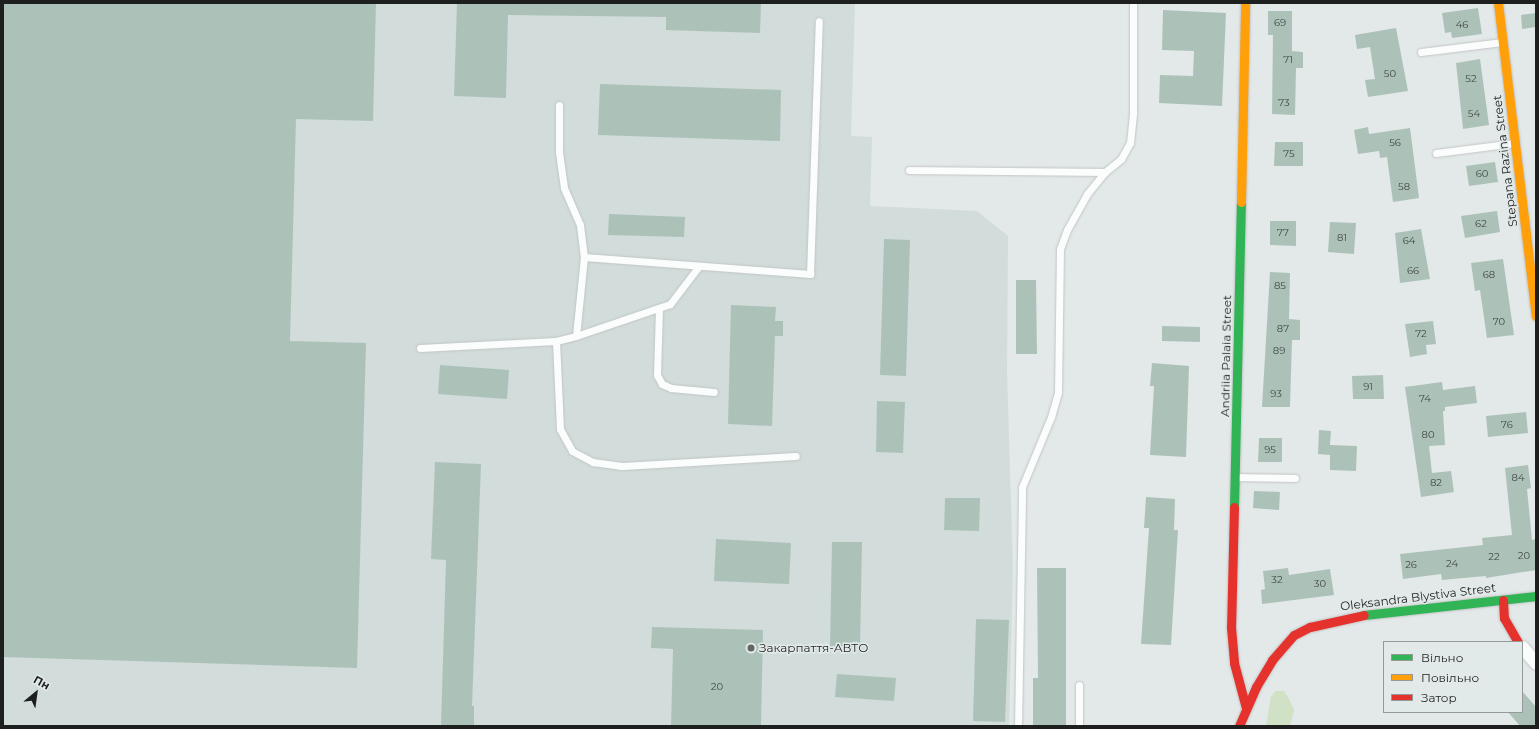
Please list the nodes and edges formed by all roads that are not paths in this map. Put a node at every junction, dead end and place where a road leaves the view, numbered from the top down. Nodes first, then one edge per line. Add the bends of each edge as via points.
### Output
1 (1133, 3) edge
2 (1245, 3) edge
3 (1498, 3) edge
4 (819, 21) dead end
5 (1503, 42) junction
6 (1421, 52) dead end
7 (559, 105) dead end
8 (1515, 143) junction
9 (1436, 153) dead end
10 (909, 170) dead end
11 (1105, 172) junction
12 (584, 257) junction
13 (699, 266) junction
14 (659, 308) junction
15 (1536, 316) edge
16 (576, 336) junction
17 (556, 341) junction
18 (420, 348) dead end
19 (714, 392) dead end
20 (796, 456) dead end
21 (1235, 477) junction
22 (1295, 478) dead end
23 (1536, 596) edge
24 (1503, 600) junction
25 (1517, 641) edge
26 (1523, 648) edge
27 (1536, 663) edge
28 (1079, 685) dead end
29 (1246, 708) junction
30 (1018, 726) edge
31 (1079, 726) edge
32 (1239, 726) edge

1 - 11 lane via 1133,112 1130,143 1121,160
2 - 21 street, Andriia Palaia Street
3 - 5 street, Stepana Razina Street
4 - 13 lane via 810,274
5 - 6 lane
5 - 8 street, Stepana Razina Street
7 - 12 lane via 559,152 564,188 580,224
8 - 9 lane
8 - 15 street, Stepana Razina Street
10 - 11 lane
11 - 30 lane via 1087,194 1067,230 1060,249 1058,392 1051,417 1022,487
12 - 13 lane
12 - 16 lane
13 - 14 lane via 670,304
14 - 16 lane
14 - 19 lane via 657,375 662,384 671,388
16 - 17 lane
17 - 18 lane
17 - 20 lane via 560,429 572,451 593,462 622,466
21 - 22 lane
21 - 29 street, Andriia Palaia Street via 1231,627 1236,669
23 - 24 street, Oleksandra Blystiva Street
24 - 25 street via 1504,618
24 - 29 street, Oleksandra Blystiva Street via 1352,616 1310,627 1294,635 1284,644 1256,687
26 - 27 street
28 - 31 lane
29 - 32 street, Oleksandra Blystiva Street

